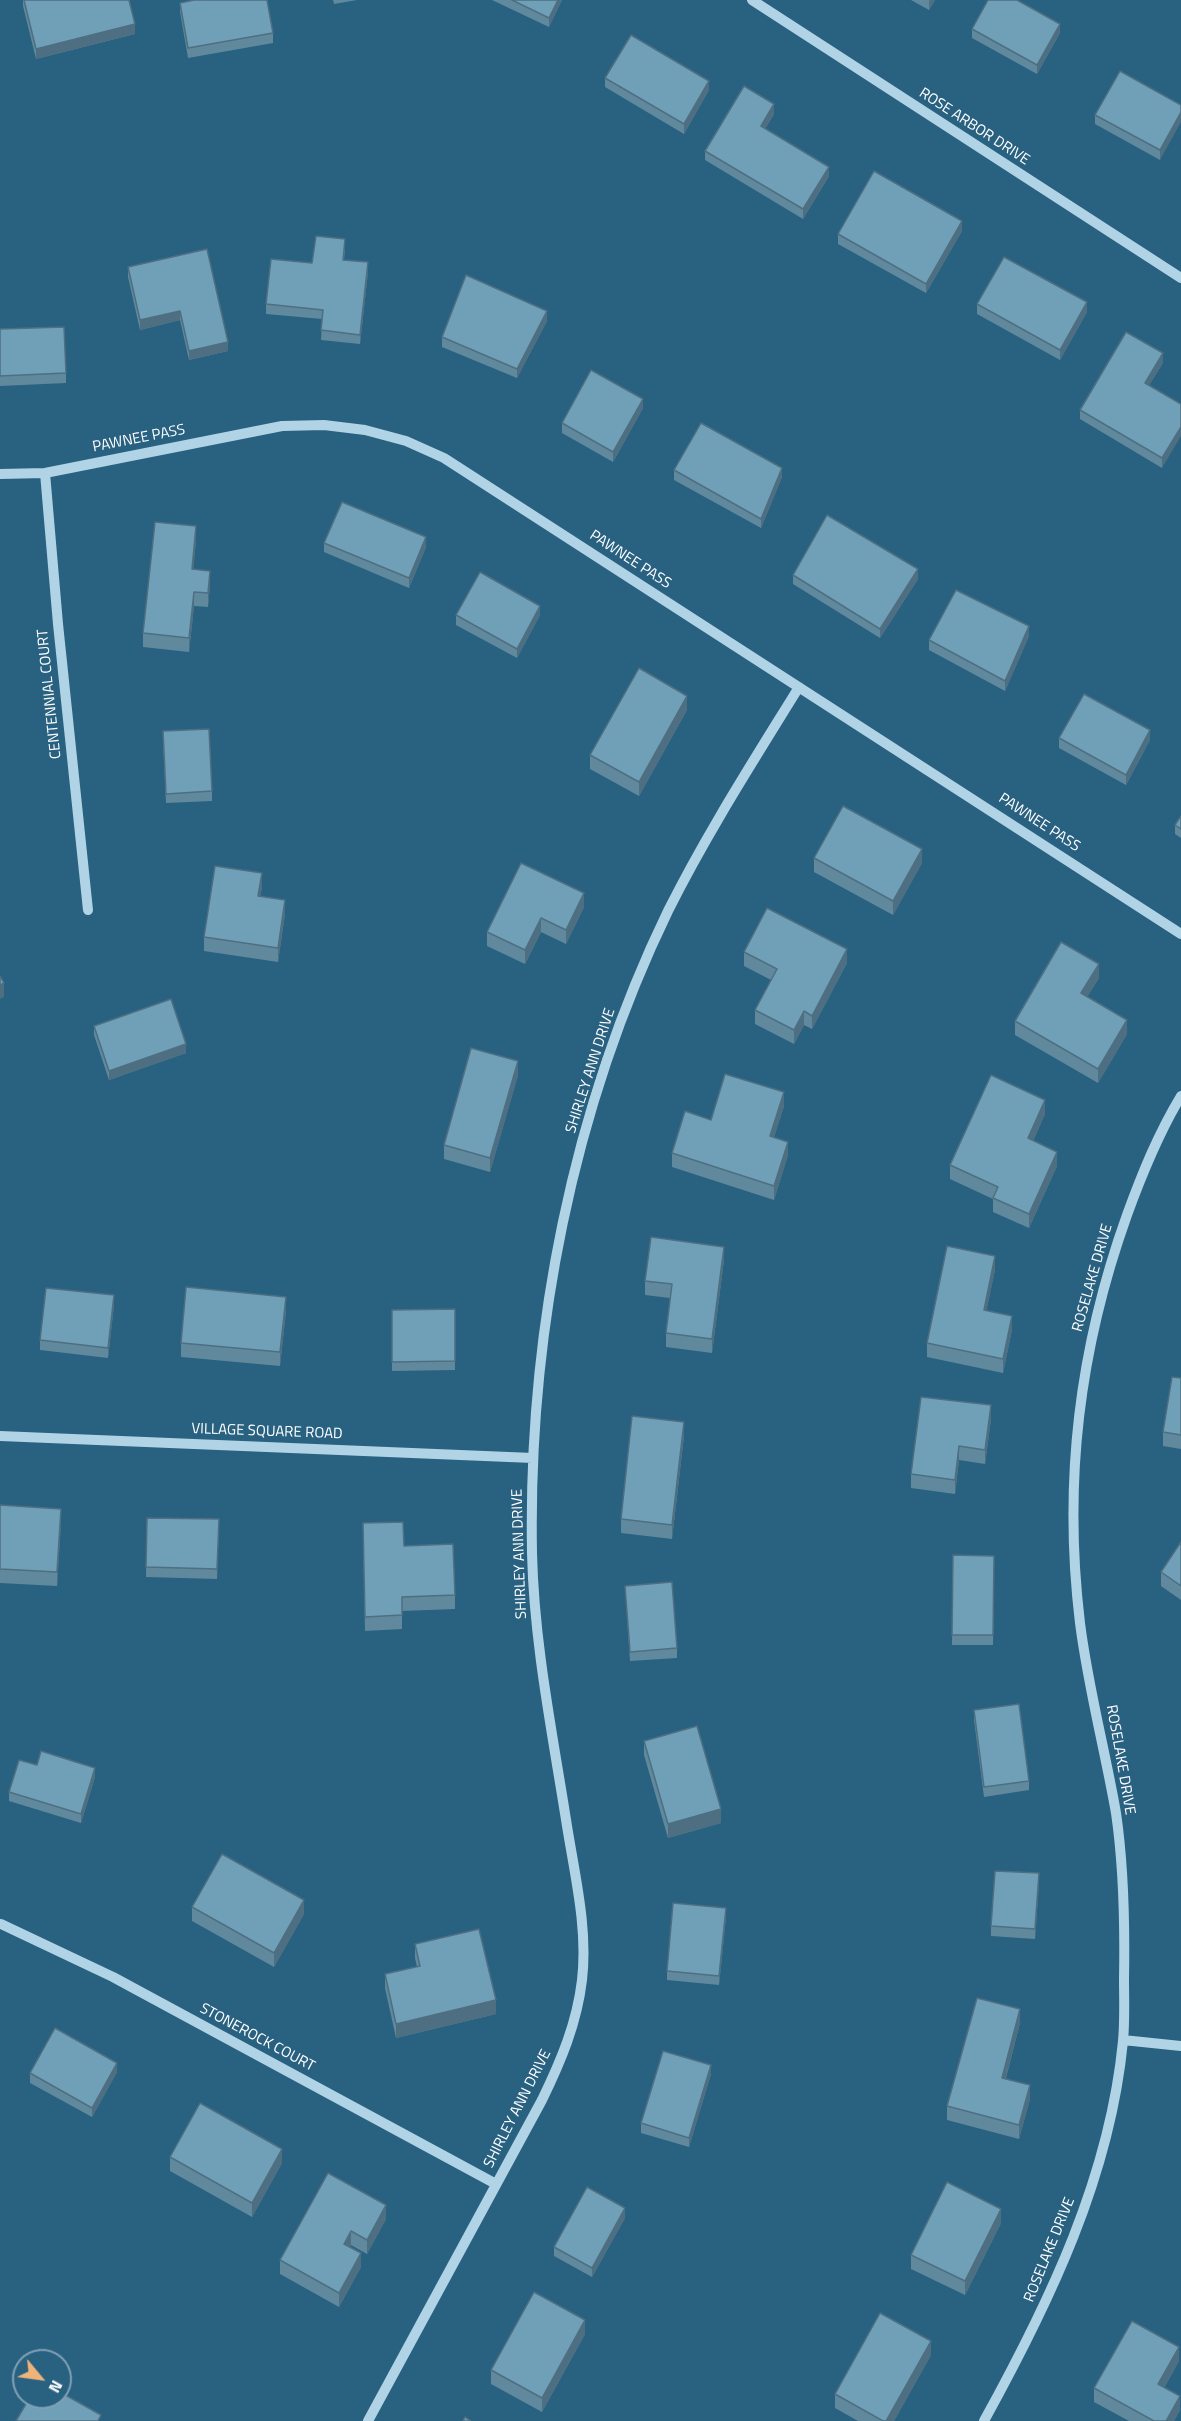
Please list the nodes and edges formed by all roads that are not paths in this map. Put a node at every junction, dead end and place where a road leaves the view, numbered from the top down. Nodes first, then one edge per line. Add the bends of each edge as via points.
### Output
1 (752, 0) edge
2 (1181, 278) edge
3 (45, 473) junction
4 (0, 474) edge
5 (800, 687) junction
6 (88, 910) dead end
7 (1181, 934) edge
8 (1181, 1096) edge
9 (0, 1436) edge
10 (532, 1458) junction
11 (1, 1924) edge
12 (1123, 2040) junction
13 (1181, 2046) edge
14 (496, 2184) junction
15 (368, 2421) edge
16 (984, 2421) edge

1 - 2 street, ROSE ARBOR DRIVE
3 - 4 street, PAWNEE PASS
3 - 5 street, PAWNEE PASS via 282,426 324,424 406,441 444,458
3 - 6 street, CENTENNIAL COURT
5 - 7 street, PAWNEE PASS
5 - 10 street, SHIRLEY ANN DRIVE via 737,786 669,911 599,1085 572,1180 552,1281
8 - 12 street, ROSELAKE DRIVE via 1144,1168 1108,1268 1090,1335 1073,1483 1081,1625 1116,1816 1125,1905
9 - 10 street, VILLAGE SQUARE ROAD
10 - 14 street, SHIRLEY ANN DRIVE via 532,1557 543,1675 583,1921 582,1978 575,2020 561,2061
11 - 14 street, STONEROCK COURT via 113,1977
12 - 13 street
12 - 16 street, ROSELAKE DRIVE via 1095,2175 1072,2244 1033,2333
14 - 15 street, SHIRLEY ANN DRIVE

